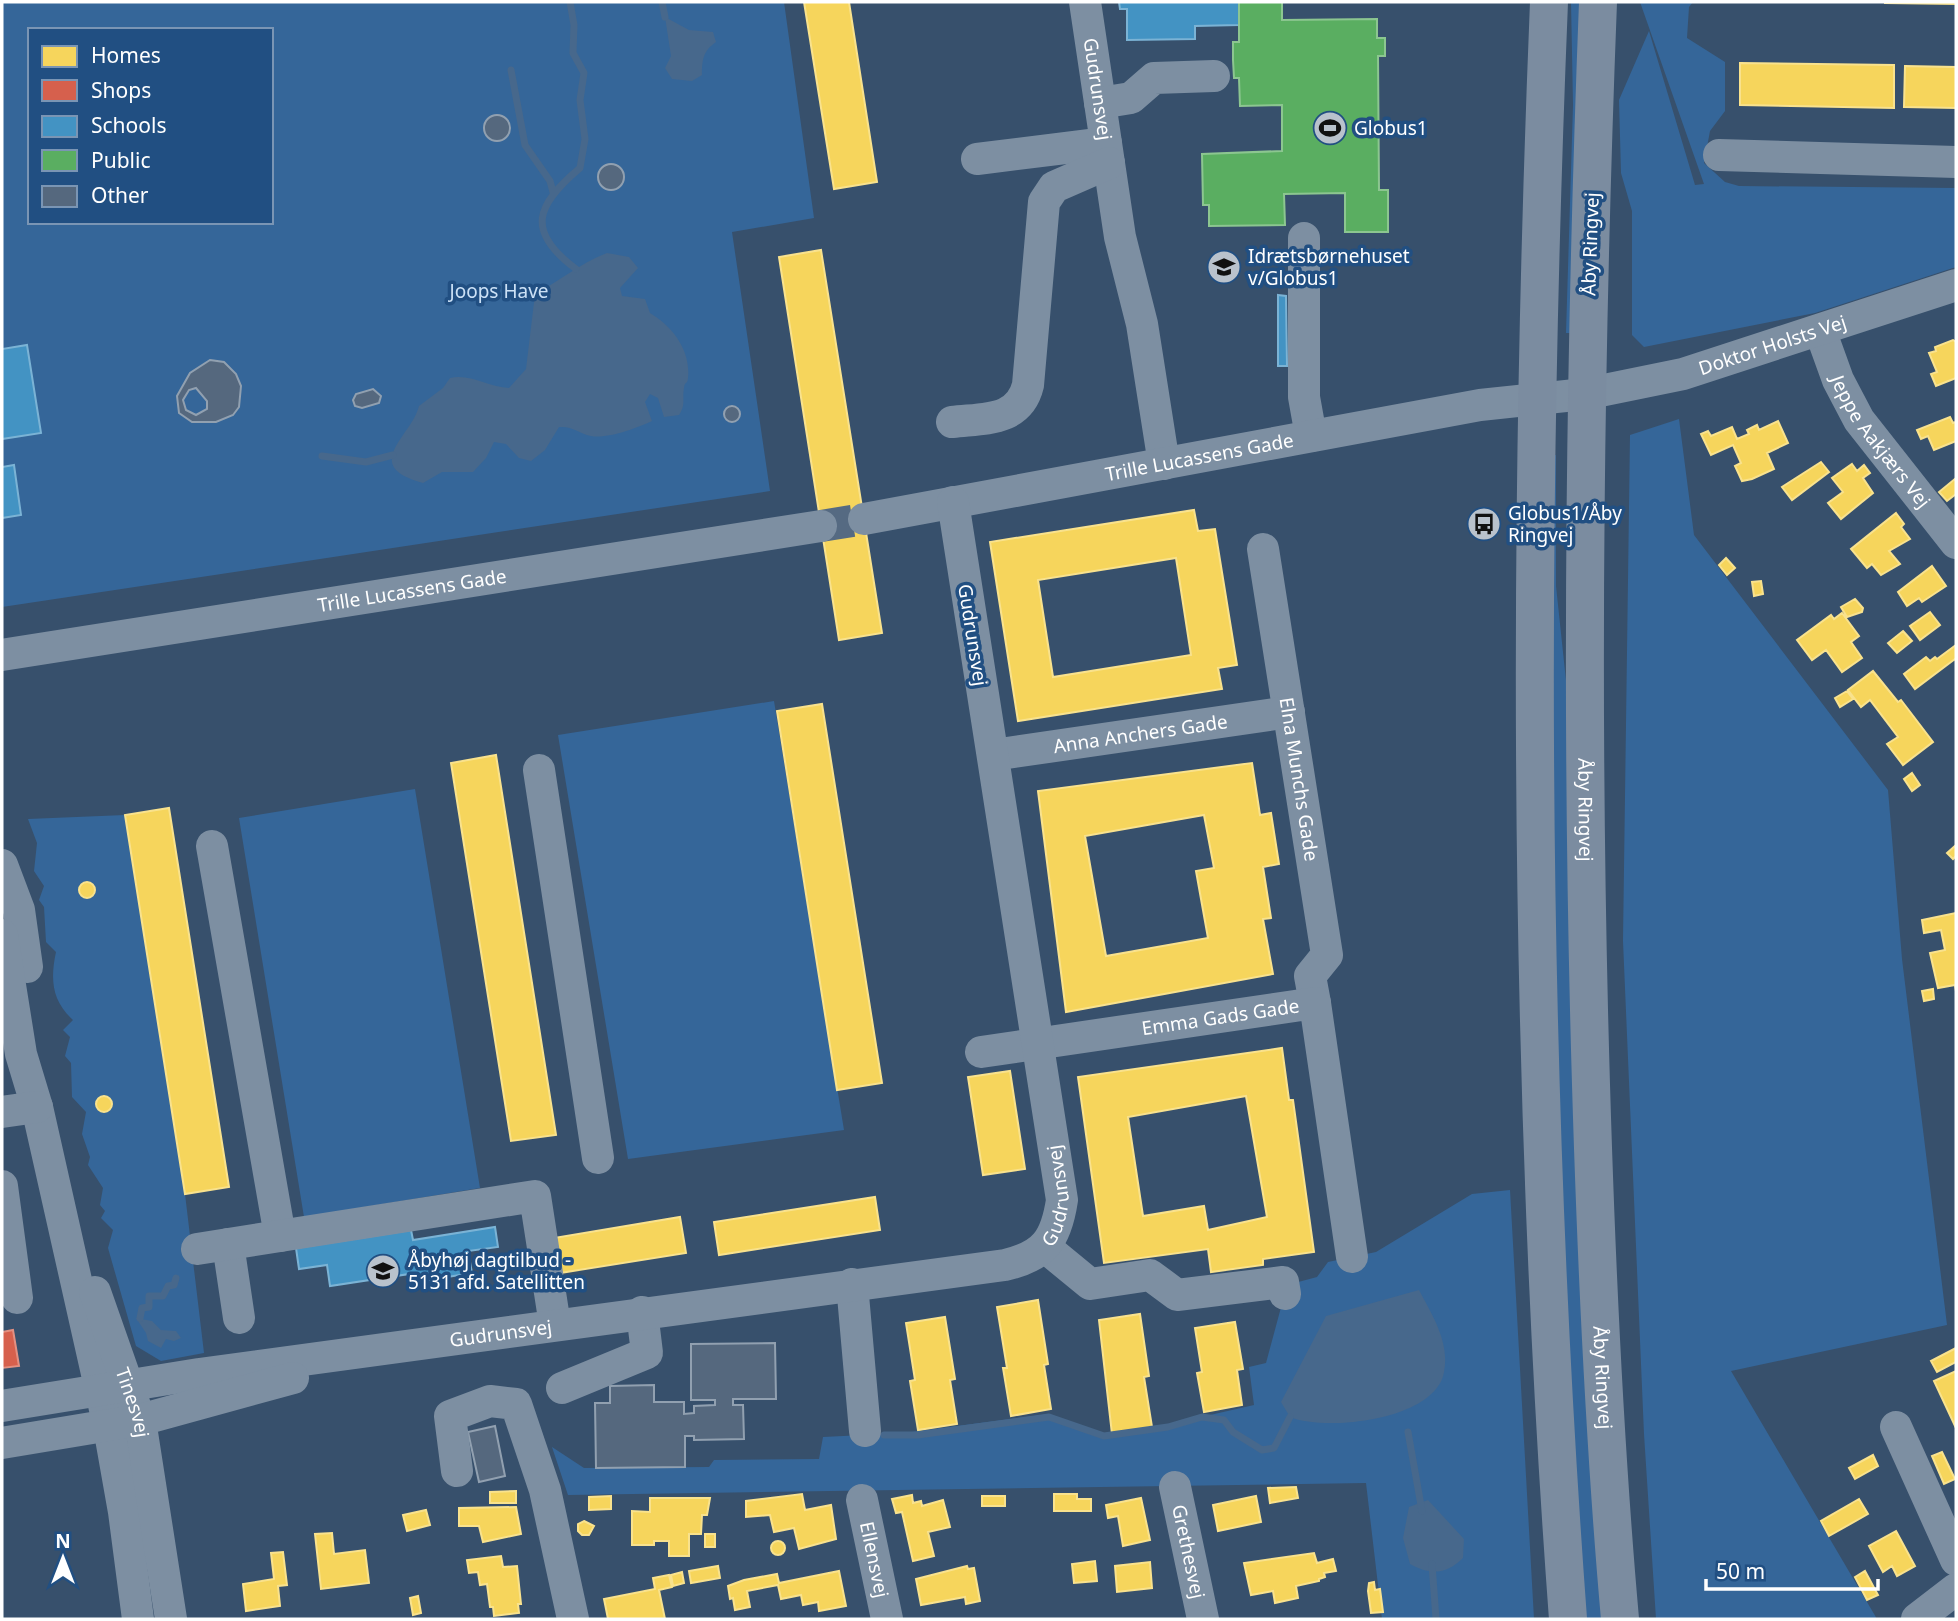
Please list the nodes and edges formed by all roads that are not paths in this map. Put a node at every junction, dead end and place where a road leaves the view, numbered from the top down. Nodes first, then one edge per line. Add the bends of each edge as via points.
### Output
1 (1085, 2) edge
2 (1549, 2) edge
3 (1598, 2) edge
4 (1214, 76) dead end
5 (1100, 103) junction
6 (1107, 153) junction
7 (1718, 155) dead end
8 (977, 159) dead end
9 (1956, 162) edge
10 (1304, 238) dead end
11 (1956, 285) edge
12 (1821, 330) junction
13 (1585, 394) junction
14 (1536, 398) junction
15 (952, 422) dead end
16 (1311, 436) junction
17 (1164, 464) junction
18 (953, 502) junction
19 (864, 519) tunnel mouth
20 (821, 526) tunnel mouth
21 (1956, 543) edge
22 (1264, 549) dead end
23 (2, 655) edge
24 (1289, 712) junction
25 (993, 755) junction
26 (539, 770) dead end
27 (212, 846) dead end
28 (2, 867) edge
29 (2, 878) edge
30 (2, 936) edge
31 (1315, 1003) junction
32 (1039, 1046) junction
33 (981, 1052) dead end
34 (37, 1107) junction
35 (2, 1112) edge
36 (598, 1158) dead end
37 (2, 1186) edge
38 (4, 1223) edge
39 (280, 1236) junction
40 (1045, 1247) junction
41 (1352, 1257) dead end
42 (852, 1284) junction
43 (1285, 1294) dead end
44 (17, 1298) dead end
45 (642, 1312) junction
46 (239, 1318) dead end
47 (555, 1325) junction
48 (410, 1347) junction
49 (115, 1388) junction
50 (562, 1388) dead end
51 (2, 1406) edge
52 (140, 1420) junction
53 (108, 1427) junction
54 (1896, 1427) dead end
55 (865, 1431) dead end
56 (2, 1443) edge
57 (457, 1471) dead end
58 (1175, 1486) dead end
59 (862, 1500) dead end
60 (1956, 1560) edge
61 (1956, 1589) edge
62 (171, 1616) edge
63 (132, 1619) edge
64 (573, 1619) edge
65 (887, 1619) edge
66 (1203, 1619) edge
67 (1568, 1619) edge
68 (1620, 1619) edge
69 (1917, 1619) edge

1 - 5 street, Gudrunsvej
2 - 14 main road
3 - 13 main road, Åby Ringvej
4 - 5 street via 1154,78 1132,98
5 - 6 street, Gudrunsvej
6 - 8 street
6 - 15 street via 1054,187 1044,202 1024,400 1003,416
6 - 17 street, Gudrunsvej via 1120,237 1142,324
7 - 9 street
10 - 16 street via 1304,397
11 - 12 street, Doktor Holsts Vej
12 - 13 street, Doktor Holsts Vej via 1683,374
12 - 21 street, Jeppe Aakjærs Vej via 1838,380 1859,420
13 - 14 street, Doktor Holsts Vej
13 - 68 main road, Åby Ringvej via 1583,618 1591,1101 1604,1420
14 - 16 street, Trille Lucassens Gade
14 - 67 main road via 1540,1048 1553,1408
16 - 17 street, Trille Lucassens Gade
17 - 18 street, Trille Lucassens Gade
18 - 19 street, Trille Lucassens Gade
18 - 25 street, Gudrunsvej
20 - 23 street, Trille Lucassens Gade
22 - 24 street, Elna Munchs Gade
24 - 25 street, Anna Anchers Gade
24 - 31 street, Elna Munchs Gade via 1327,955 1310,976
25 - 32 street, Gudrunsvej
26 - 36 street
27 - 39 street
28 - 29 street, Tinesvej
28 - 34 street, Tinesvej via 19,910 40,1050
30 - 34 street, Tinesvej via 21,1054
31 - 32 street, Emma Gads Gade
31 - 41 street, Emma Gads Gade
32 - 33 street, Emma Gads Gade
32 - 40 street, Gudrunsvej via 1062,1200 1058,1225
34 - 35 street
34 - 49 street, Tinesvej via 57,1196
37 - 38 street
38 - 44 street
39 - 46 street via 213,1247
39 - 47 street via 535,1196
40 - 42 street, Gudrunsvej via 1028,1260 1005,1265
40 - 43 street via 1090,1284 1150,1275 1177,1295 1283,1282
42 - 45 street, Gudrunsvej
42 - 55 street
45 - 47 street, Gudrunsvej
45 - 50 street via 647,1353
47 - 48 street, Gudrunsvej
48 - 49 street, Gudrunsvej
48 - 52 street, Gudrunsvej
49 - 51 street, Gudrunsvej
49 - 52 street, Tinesvej
49 - 53 street, Tinesvej
52 - 53 street, Gudrunsvej
52 - 62 street, Tinesvej
53 - 56 street, Gudrunsvej
53 - 63 street, Tinesvej via 124,1512
54 - 60 street
57 - 64 street via 450,1416 490,1401 516,1404 545,1490
58 - 66 street, Grethesvej
59 - 65 street, Ellensvej
61 - 69 street
62 - 63 street

